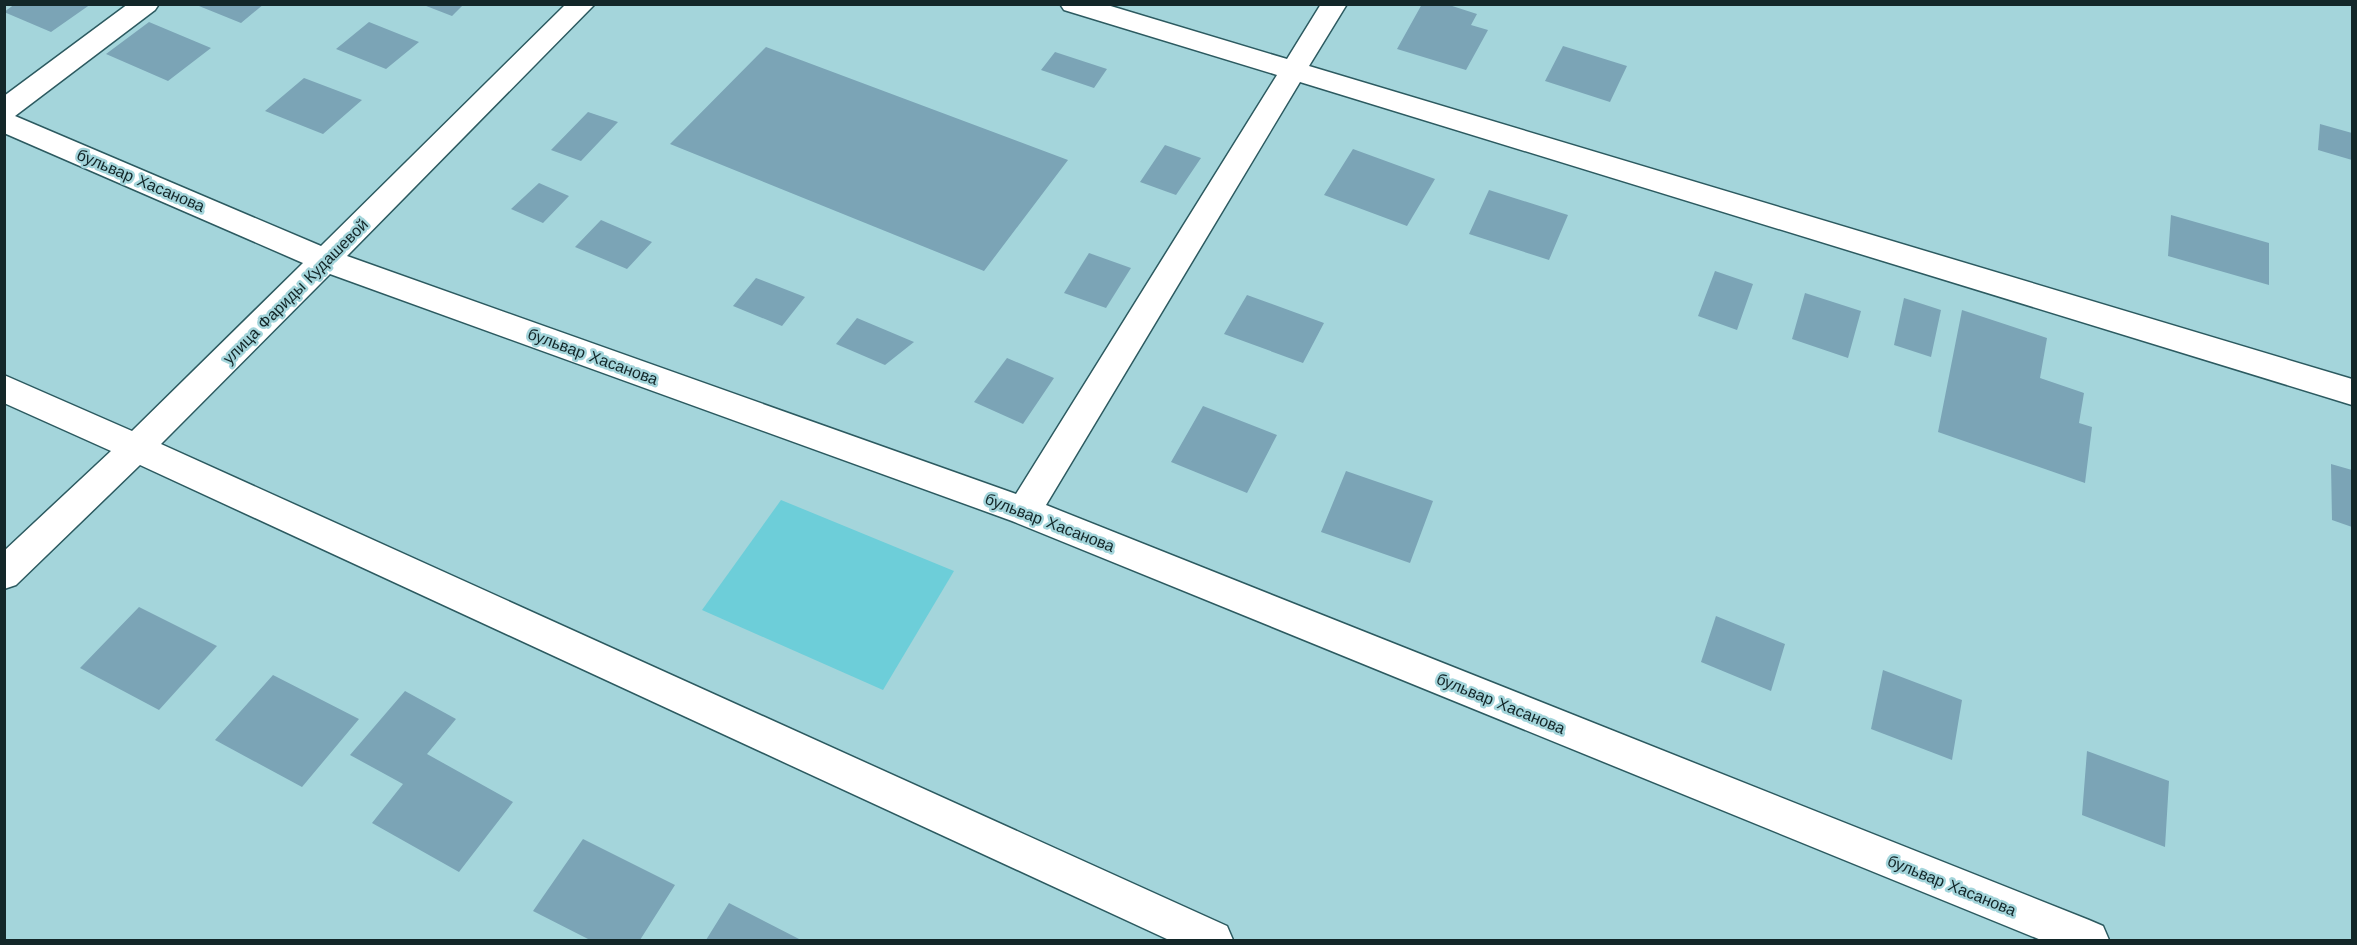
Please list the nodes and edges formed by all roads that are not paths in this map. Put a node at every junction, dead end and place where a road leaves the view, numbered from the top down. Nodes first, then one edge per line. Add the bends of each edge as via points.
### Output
1 (146, 4) edge
2 (582, 4) edge
3 (1073, 4) edge
4 (1334, 4) edge
5 (1292, 70) junction
6 (4, 110) edge
7 (4, 122) edge
8 (325, 260) junction
9 (4, 388) edge
10 (2352, 392) edge
11 (135, 449) junction
12 (1024, 511) junction
13 (4, 574) edge
14 (1213, 940) edge
15 (2090, 940) edge

1 - 6 street
2 - 8 street, улица Фариды Кудашевой
3 - 5 street
4 - 5 street
5 - 10 street
5 - 12 street
7 - 8 street, бульвар Хасанова
8 - 11 street, улица Фариды Кудашевой
8 - 12 street, бульвар Хасанова
9 - 11 street
11 - 13 street, улица Фариды Кудашевой
11 - 14 street
12 - 15 street, бульвар Хасанова

